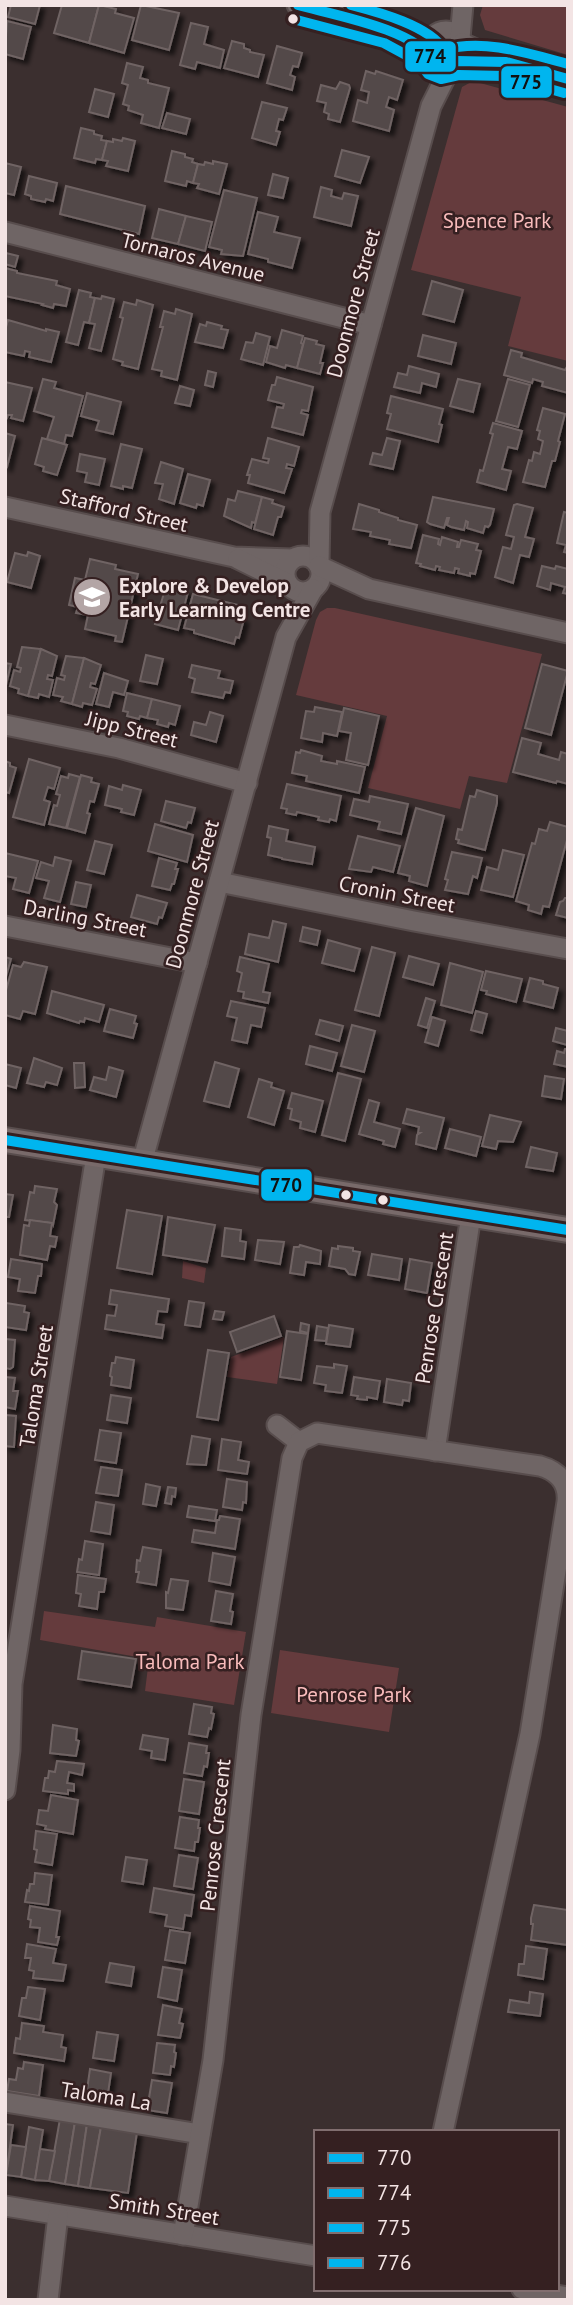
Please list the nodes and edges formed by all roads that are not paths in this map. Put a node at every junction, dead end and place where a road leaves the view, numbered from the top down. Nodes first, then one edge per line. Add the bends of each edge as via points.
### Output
1 (297, 5) edge
2 (456, 5) edge
3 (463, 5) edge
4 (389, 30) junction
5 (452, 45) junction
6 (430, 55) junction
7 (568, 79) edge
8 (431, 106) junction
9 (5, 232) edge
10 (371, 324) junction
11 (5, 506) edge
12 (320, 512) junction
13 (234, 557) junction
14 (292, 558) junction
15 (319, 565) junction
16 (287, 584) junction
17 (313, 589) junction
18 (369, 589) junction
19 (568, 633) edge
20 (286, 637) junction
21 (5, 725) edge
22 (247, 783) junction
23 (219, 882) junction
24 (5, 926) edge
25 (568, 949) edge
26 (197, 963) junction
27 (5, 1140) edge
28 (96, 1155) junction
29 (142, 1163) junction
30 (471, 1215) junction
31 (568, 1230) edge
32 (277, 1425) dead end
33 (299, 1442) junction
34 (435, 1451) junction
35 (566, 1481) edge
36 (6, 1782) edge
37 (5, 1790) edge
38 (5, 2102) edge
39 (443, 2130) edge
40 (200, 2134) junction
41 (5, 2207) edge
42 (58, 2215) junction
43 (183, 2235) junction
44 (314, 2256) edge
45 (534, 2291) edge
46 (568, 2297) edge
47 (48, 2300) edge

1 - 4 street
2 - 5 street, Doonmore Street
3 - 5 street, Doonmore Street
4 - 5 street
4 - 6 street
5 - 6 street via 431,39
5 - 7 street
5 - 8 street, Doonmore Street
6 - 8 street, Doonmore Street
8 - 10 street, Doonmore Street
9 - 10 street, Tornaros Avenue
10 - 12 street, Doonmore Street
11 - 13 street, Stafford Street
12 - 14 street, Doonmore Street
12 - 15 street, Doonmore Street
13 - 14 street, Stafford Street
13 - 16 street, Stafford Street
14 - 15 street via 310,557
14 - 16 street via 285,567
15 - 17 street via 320,580
15 - 18 street
16 - 17 street via 296,591
16 - 20 street, Doonmore Street
17 - 18 street
17 - 20 street, Doonmore Street
18 - 19 street
20 - 22 street, Doonmore Street
21 - 22 street, Jipp Street via 119,748
22 - 23 street, Doonmore Street
23 - 25 street, Cronin Street
23 - 26 street, Doonmore Street
24 - 26 street, Darling Street
26 - 29 street, Doonmore Street
27 - 28 main road
28 - 29 main road
28 - 36 street, Taloma Street via 12,1684
29 - 30 main road
30 - 31 main road
30 - 34 street, Penrose Crescent
32 - 33 street
33 - 34 street via 325,1433
33 - 40 street, Penrose Crescent via 292,1458 251,1715 213,2060
34 - 35 street via 540,1466
35 - 39 street via 567,1503 530,1734
36 - 37 street, Taloma Street
38 - 40 street, Taloma La
40 - 43 street, Penrose Crescent
41 - 42 street, Smith Street
42 - 43 street, Smith Street
42 - 47 street
43 - 44 street, Smith Street
45 - 46 street

